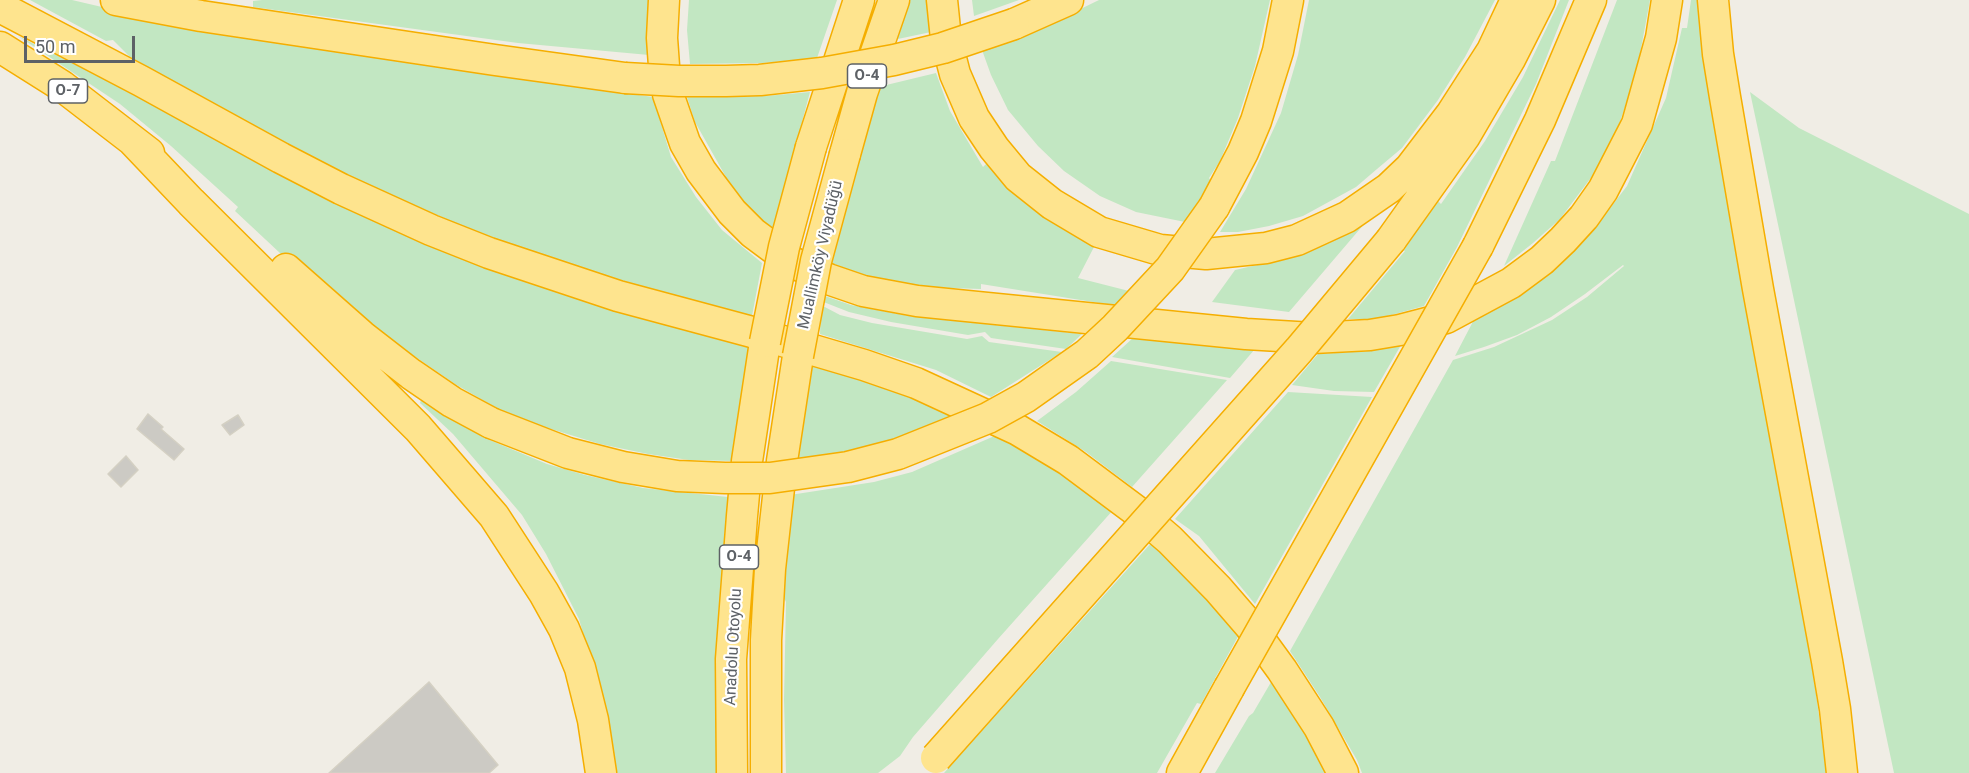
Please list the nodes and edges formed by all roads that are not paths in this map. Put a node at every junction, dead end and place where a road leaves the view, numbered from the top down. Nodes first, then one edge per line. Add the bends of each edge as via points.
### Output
1 (116, 0) edge
2 (664, 0) edge
3 (859, 0) edge
4 (894, 0) edge
5 (942, 0) edge
6 (1068, 0) edge
7 (1288, 0) edge
8 (1516, 0) edge
9 (1540, 0) edge
10 (1591, 0) edge
11 (1667, 0) edge
12 (1713, 0) edge
13 (0, 7) edge
14 (0, 47) edge
15 (132, 140) junction
16 (798, 356) joint
17 (514, 548) junction
18 (929, 765) edge
19 (583, 773) edge
20 (601, 773) edge
21 (732, 773) edge
22 (766, 773) edge
23 (1182, 773) edge
24 (1343, 773) edge
25 (1842, 773) edge

1 - 6 highway, bridge via 542,67 625,78 726,81 822,73 894,60 1014,24
2 - 11 highway via 662,38 668,94 685,143 732,212 792,262 863,291 918,301 1313,338 1370,335 1446,318 1511,283 1563,240 1603,190 1637,124
3 - 21 highway, Anadolu Otoyolu / O-4, bridge via 811,147 784,247 765,342 747,461 731,659
4 - 16 highway, Muallimköy Viyadüğü / O-4, bridge via 862,93 816,261
5 - 8 highway via 955,74 974,118 1018,177 1052,204 1099,232 1160,250 1206,254 1266,248 1297,240 1347,217 1389,188 1410,168 1452,113 1492,51
7 - 15 highway, bridge via 1278,51 1256,121 1214,207 1151,291 1087,354 1026,397 943,438 848,466 770,478 677,476 623,467 568,453 491,423 452,402 362,336 207,196
9 - 18 highway, bridge via 1471,126 1391,240 1299,350
10 - 23 highway, bridge via 1540,120 1478,246
12 - 25 highway via 1718,54 1832,690
13 - 24 highway via 341,189 431,230 618,296 864,365 916,383 1018,430 1068,460 1135,510 1218,589 1282,670
14 - 15 highway, O-7 via 62,86
15 - 17 highway via 418,428 494,516
16 - 22 highway, Anadolu Otoyolu / O-4 via 770,569
17 - 19 highway via 554,638
17 - 20 highway via 564,629 580,668

